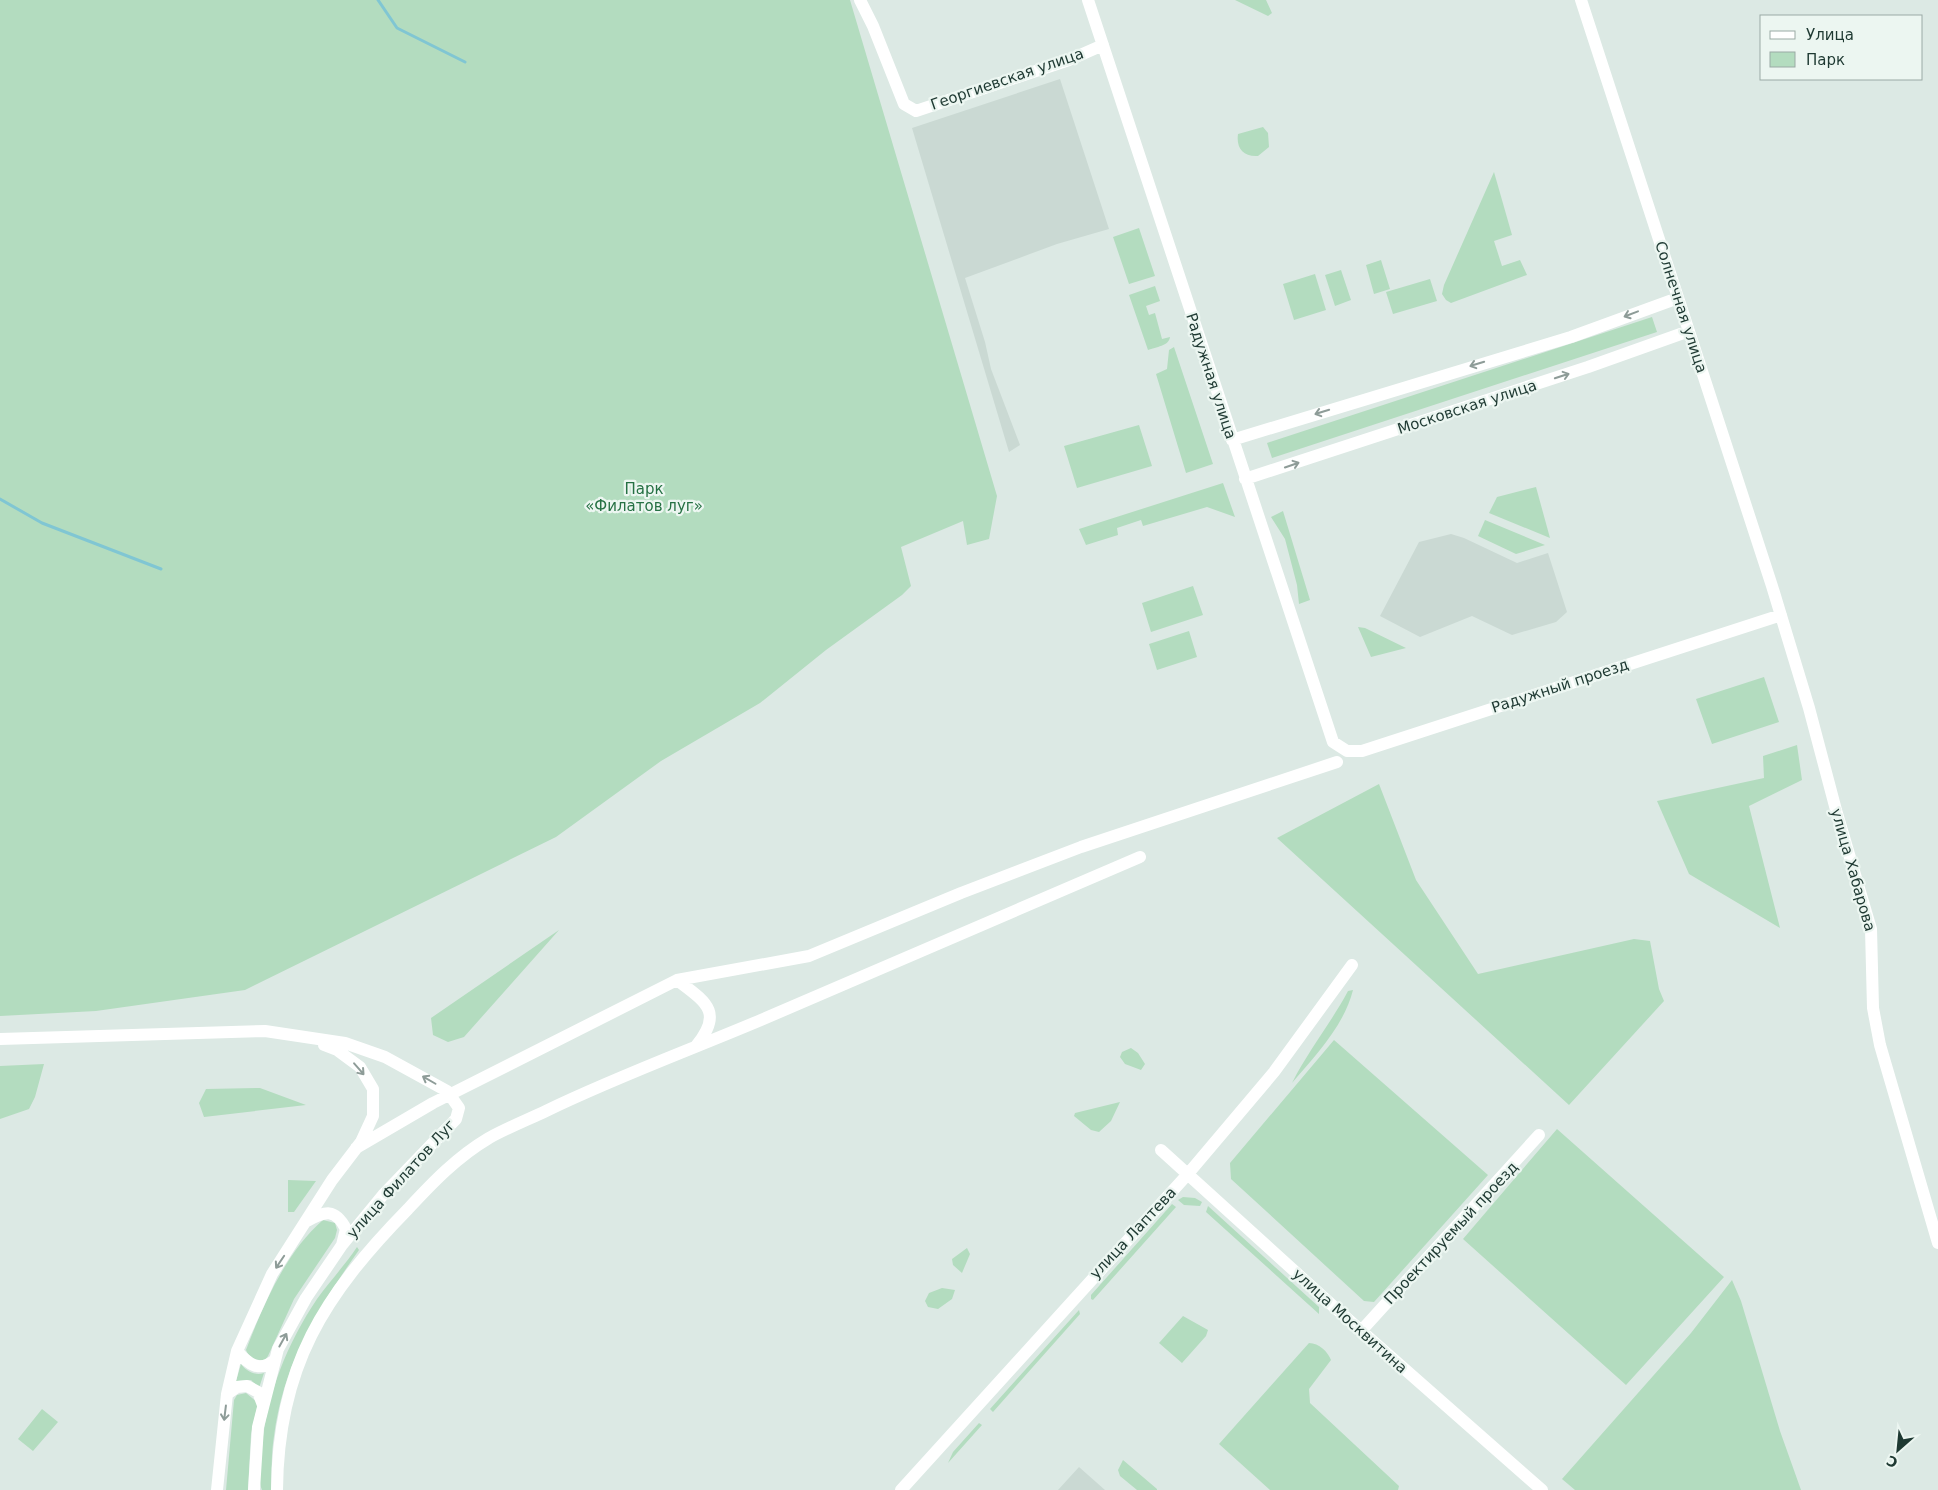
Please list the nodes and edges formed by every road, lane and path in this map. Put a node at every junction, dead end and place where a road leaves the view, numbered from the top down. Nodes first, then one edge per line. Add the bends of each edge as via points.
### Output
1 (860, 0) edge
2 (1088, 0) edge
3 (1580, 0) edge
4 (1103, 45) junction
5 (1678, 298) junction
6 (1689, 331) junction
7 (1232, 440) junction
8 (1245, 479) junction
9 (1781, 615) junction
10 (1340, 748) joint
11 (1337, 762) dead end
12 (1140, 857) dead end
13 (1352, 966) dead end
14 (677, 980) junction
15 (303, 1036) junction
16 (0, 1038) edge
17 (695, 1047) junction
18 (1539, 1135) dead end
19 (356, 1148) junction
20 (1161, 1150) dead end
21 (1187, 1175) junction
22 (307, 1221) junction
23 (1938, 1242) edge
24 (342, 1245) junction
25 (1361, 1332) junction
26 (237, 1350) junction
27 (275, 1360) junction
28 (228, 1394) junction
29 (263, 1405) junction
30 (218, 1490) edge
31 (254, 1490) edge
32 (277, 1490) edge
33 (901, 1490) edge
34 (1542, 1490) edge

1 - 4 street, Георгиевская улица via 904,104 916,110 1069,60
2 - 4 street, Радужная улица
3 - 5 street, Солнечная улица
4 - 7 street, Радужная улица
5 - 6 street, Солнечная улица
5 -> 7 street via 1571,337
8 -> 6 street, Московская улица
6 - 9 street, Солнечная улица
7 - 8 street, Радужная улица
8 - 10 street, Радужная улица via 1328,733
9 - 10 street, Радужный проезд via 1362,751
9 - 23 street, улица Хабарова via 1871,929 1874,1014 1909,1150
11 - 14 street via 1081,847 809,956
12 - 17 street
13 - 21 street, улица Лаптева via 1274,1072
14 - 17 street via 706,1005 710,1019 708,1032
14 - 19 street via 432,1103
15 - 16 street, улица Филатов Луг via 265,1031
15 -> 19 street, улица Филатов Луг via 337,1050 360,1067 373,1089 373,1116
24 -> 15 street, улица Филатов Луг via 382,1196 448,1129 459,1108 447,1090 386,1058 345,1043
17 - 32 street via 602,1084 490,1138 451,1164 366,1252 331,1300 303,1351 286,1402 277,1452
18 - 25 street, Проектируемый проезд
19 - 22 street, улица Филатов Луг
20 - 21 street, улица Москвитина
21 - 25 street, улица Москвитина
21 - 33 street, улица Лаптева
22 - 24 street via 322,1213 340,1218 346,1229
22 -> 26 street, улица Филатов Луг via 272,1274
27 -> 24 street via 306,1298
25 - 34 street, улица Москвитина
26 - 27 street via 246,1363 256,1367 268,1366
26 - 28 street, улица Филатов Луг
27 - 29 street
28 - 29 street via 237,1387 247,1386 258,1392
28 -> 30 street, улица Филатов Луг
29 - 31 street via 258,1427

